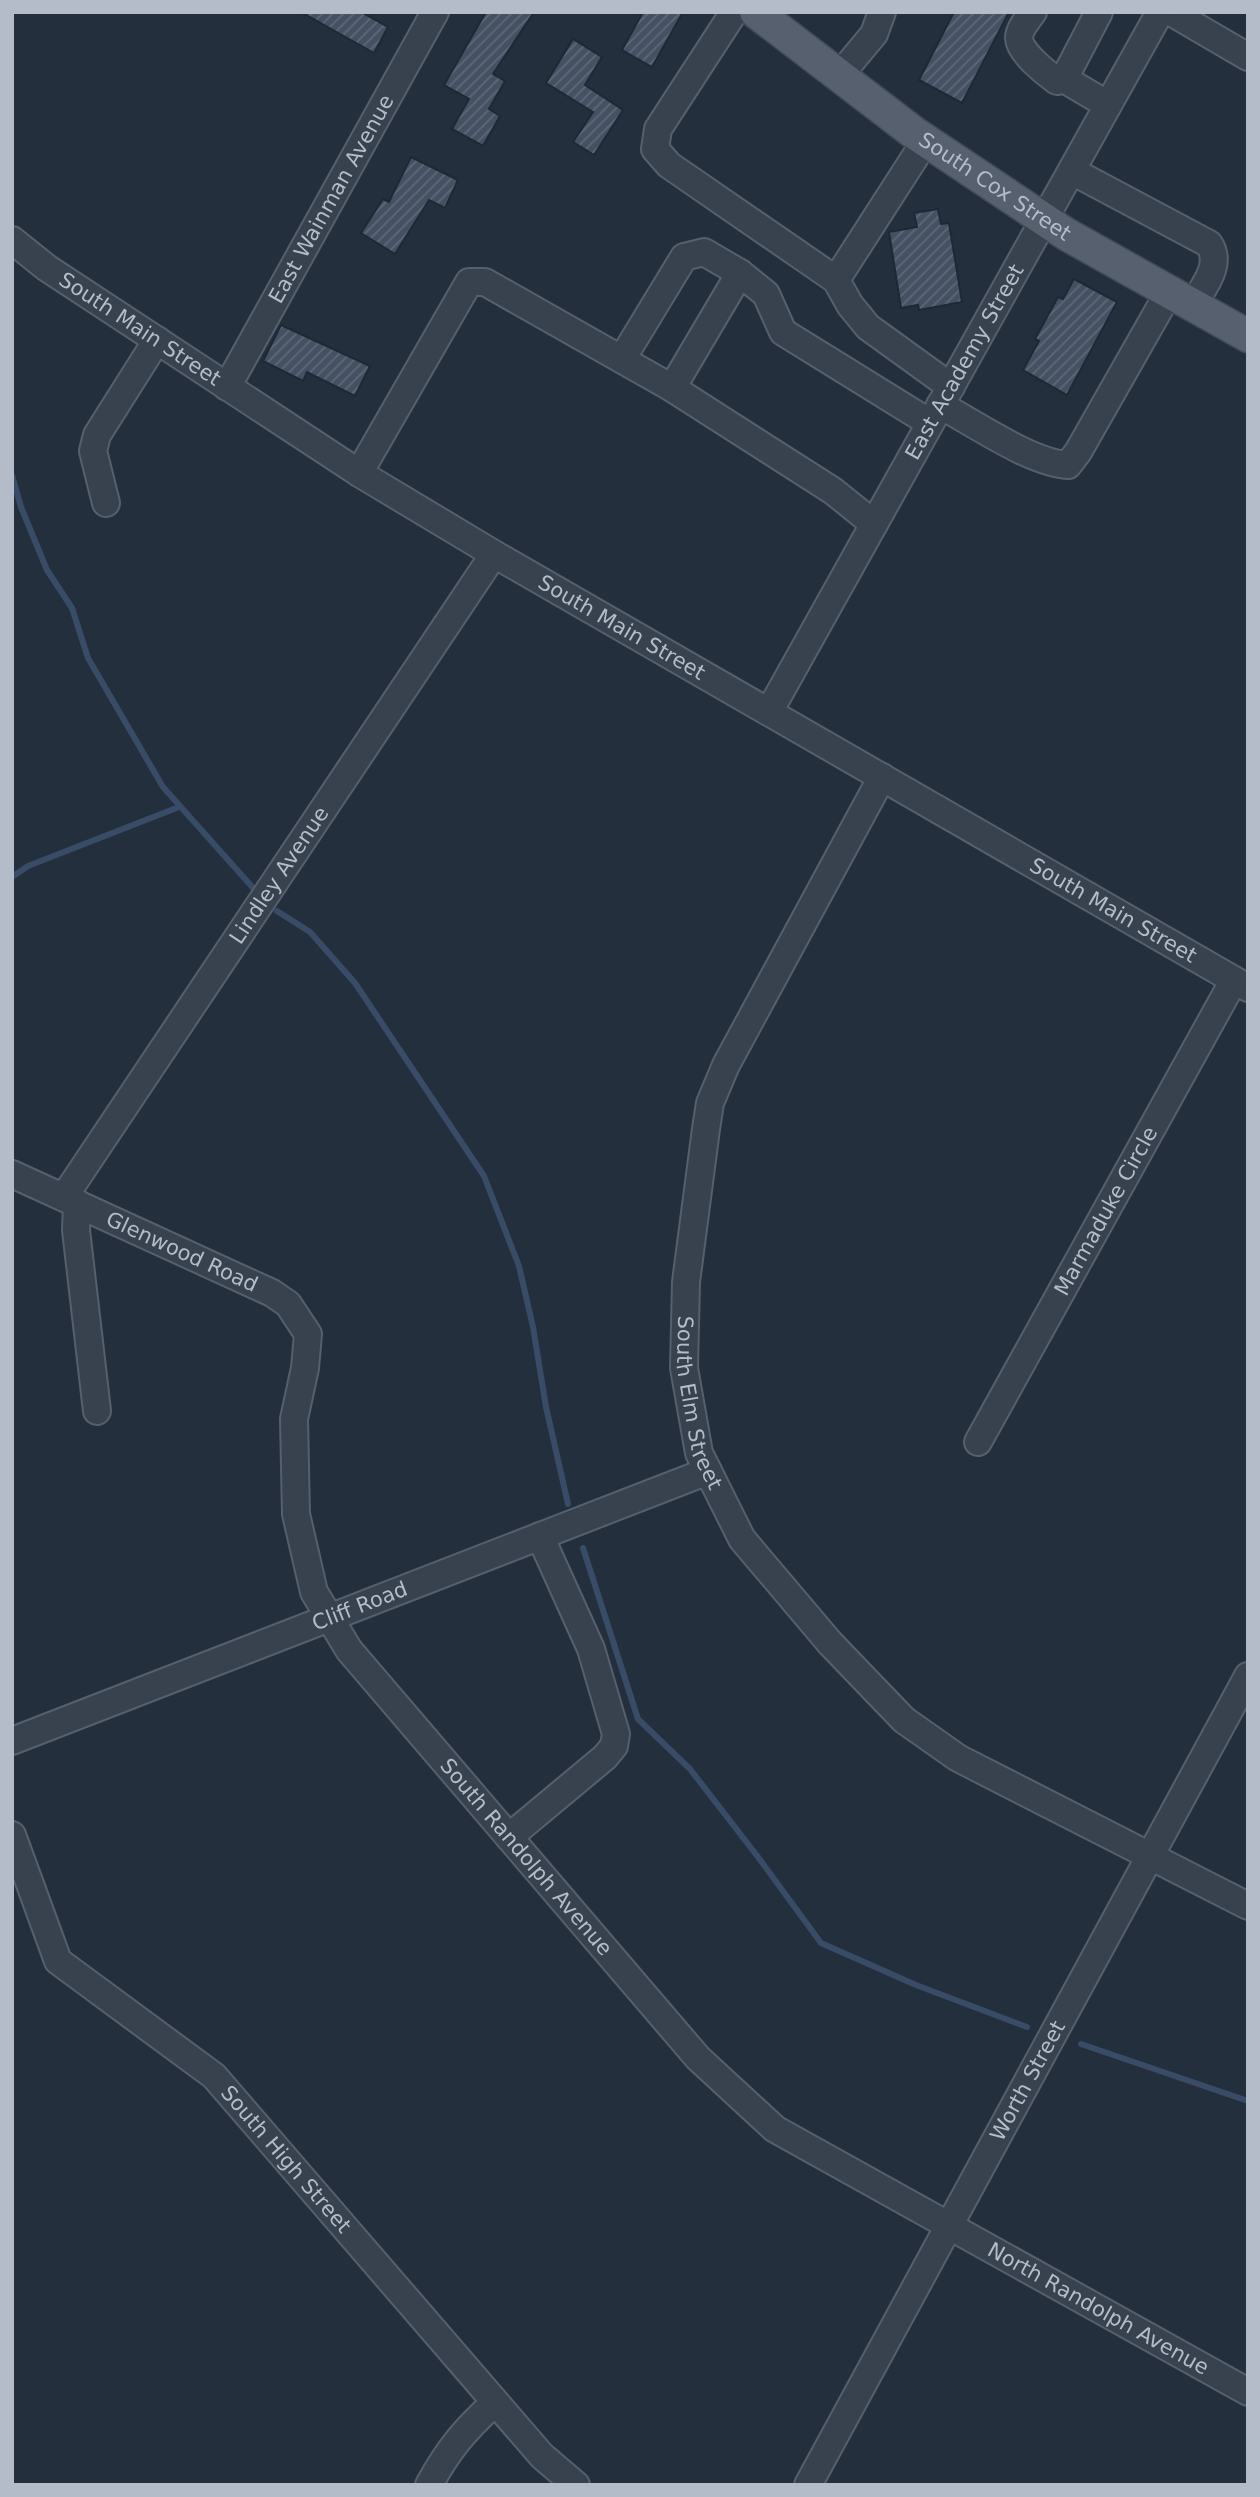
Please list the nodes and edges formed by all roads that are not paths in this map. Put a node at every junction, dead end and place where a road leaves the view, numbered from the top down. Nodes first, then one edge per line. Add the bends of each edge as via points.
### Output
1 (435, 12) edge
2 (734, 12) edge
3 (756, 12) edge
4 (883, 12) edge
5 (1033, 12) edge
6 (1099, 12) edge
7 (1160, 12) edge
8 (1171, 12) edge
9 (1248, 57) edge
10 (839, 76) junction
11 (1063, 79) junction
12 (1108, 106) junction
13 (926, 141) junction
14 (1072, 171) junction
15 (1045, 219) junction
16 (13, 241) edge
17 (740, 273) junction
18 (836, 280) junction
19 (1181, 298) junction
20 (1248, 336) edge
21 (157, 340) junction
22 (622, 359) junction
23 (227, 387) junction
24 (672, 388) junction
25 (940, 405) junction
26 (359, 473) junction
27 (106, 503) dead end
28 (874, 524) junction
29 (494, 554) junction
30 (769, 712) junction
31 (882, 777) junction
32 (1241, 984) edge
33 (12, 1174) edge
34 (70, 1200) junction
35 (305, 1368) joint
36 (97, 1411) dead end
37 (978, 1442) dead end
38 (708, 1471) junction
39 (540, 1536) junction
40 (330, 1618) junction
41 (1248, 1675) edge
42 (12, 1741) edge
43 (12, 1835) edge
44 (509, 1837) junction
45 (1150, 1855) junction
46 (1248, 1906) edge
47 (949, 2225) junction
48 (1248, 2392) edge
49 (495, 2402) junction
50 (429, 2485) edge
51 (576, 2485) edge
52 (808, 2485) edge

1 - 23 street, East Wainman Avenue
2 - 18 street via 658,129 655,149 669,165
3 - 10 main road, South Cox Street
4 - 10 street via 874,34
5 - 11 street via 1019,38 1021,46 1043,72 1057,81
6 - 11 street
7 - 12 street, East Academy Street
8 - 9 street
10 - 13 main road, South Cox Street
11 - 12 street
12 - 14 street, East Academy Street
13 - 15 main road, South Cox Street
13 - 18 street
14 - 15 street, East Academy Street
14 - 19 street via 1209,244 1214,265
15 - 19 main road, South Cox Street
15 - 25 street, East Academy Street
16 - 21 street, South Main Street
17 - 22 street via 704,252 684,257
17 - 24 street
17 - 25 street via 766,294 783,332
18 - 25 street via 867,327
19 - 20 main road, South Cox Street
19 - 25 street via 1068,465 1018,447
21 - 23 street, South Main Street
21 - 27 street via 97,435 93,451
22 - 24 street
22 - 26 street via 485,282 469,282
23 - 26 street, South Main Street
24 - 28 street via 833,491
25 - 28 street, East Academy Street
26 - 29 street, South Main Street
28 - 30 street, East Academy Street
29 - 30 street, South Main Street
29 - 34 street, Lindley Avenue
30 - 31 street, South Main Street
31 - 32 street, South Main Street
31 - 38 street, South Elm Street via 710,1102 685,1282 684,1368 699,1453
32 - 37 street, Marmaduke Circle
33 - 34 street, Glenwood Road
34 - 35 street, Glenwood Road via 288,1304 307,1335
34 - 36 street
35 - 40 street, South Randolph Avenue via 294,1419 296,1514 314,1592
38 - 39 street, Cliff Road
38 - 45 street, South Elm Street via 742,1539 830,1643 904,1720 958,1758
39 - 40 street, Cliff Road
39 - 44 street via 591,1649 616,1734 605,1757
40 - 42 street, Cliff Road
40 - 44 street, South Randolph Avenue via 349,1650
41 - 45 street, Worth Street
43 - 49 street, South High Street via 58,1961 214,2076
44 - 47 street, South Randolph Avenue via 698,2058 775,2129
45 - 46 street, South Elm Street
45 - 47 street, Worth Street
47 - 48 street, North Randolph Avenue
47 - 52 street, Worth Street
49 - 50 street via 446,2453
49 - 51 street, South High Street via 542,2456

